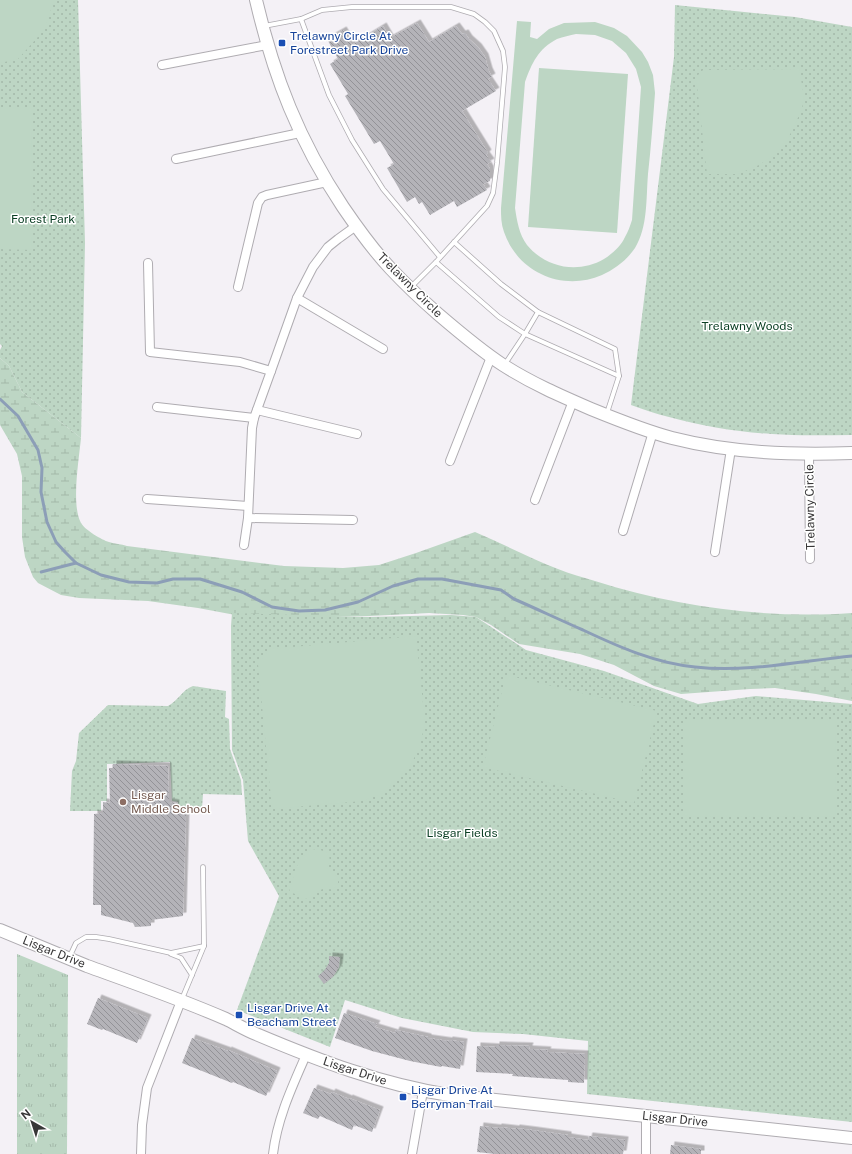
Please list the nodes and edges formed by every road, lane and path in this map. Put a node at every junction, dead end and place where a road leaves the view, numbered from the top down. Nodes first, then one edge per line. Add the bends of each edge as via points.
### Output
1 (256, 0) edge
2 (301, 19) junction
3 (262, 26) junction
4 (267, 45) junction
5 (162, 65) dead end
6 (300, 133) junction
7 (176, 159) dead end
8 (327, 182) junction
9 (356, 226) junction
10 (454, 242) junction
11 (440, 257) junction
12 (436, 262) junction
13 (148, 263) dead end
14 (238, 287) dead end
15 (410, 288) junction
16 (297, 298) junction
17 (538, 312) junction
18 (525, 334) junction
19 (383, 350) dead end
20 (491, 357) junction
21 (504, 365) junction
22 (271, 370) junction
23 (619, 376) junction
24 (573, 401) junction
25 (157, 406) dead end
26 (258, 410) junction
27 (606, 415) junction
28 (254, 418) junction
29 (652, 432) junction
30 (357, 434) dead end
31 (731, 449) junction
32 (852, 453) edge
33 (809, 454) junction
34 (450, 461) dead end
35 (147, 499) dead end
36 (535, 500) dead end
37 (248, 506) junction
38 (248, 518) junction
39 (353, 520) dead end
40 (623, 532) dead end
41 (244, 545) dead end
42 (715, 552) dead end
43 (810, 559) dead end
44 (203, 867) dead end
45 (0, 930) edge
46 (204, 946) junction
47 (171, 954) junction
48 (69, 958) junction
49 (192, 975) junction
50 (181, 1001) junction
51 (306, 1055) junction
52 (422, 1091) junction
53 (646, 1116) junction
54 (852, 1138) edge
55 (141, 1154) edge
56 (273, 1154) edge
57 (412, 1154) edge
58 (646, 1154) edge

1 - 3 street, Trelawny Circle
2 - 3 lane
2 - 10 lane via 322,10 451,7 474,14 494,32 503,51 505,67 493,193 487,206
2 - 11 lane via 329,95 352,140 383,189
3 - 4 street, Trelawny Circle
4 - 5 street
4 - 6 street, Trelawny Circle via 285,99
6 - 7 street
6 - 8 street, Trelawny Circle
8 - 9 street, Trelawny Circle
8 - 14 street via 262,197 258,203
9 - 15 street, Trelawny Circle via 381,258
9 - 16 street via 328,247 313,267
10 - 11 lane
10 - 17 lane via 501,284
11 - 12 lane
12 - 15 lane
12 - 18 lane via 498,317
13 - 22 street via 150,352 240,362
15 - 20 street, Trelawny Circle
16 - 19 street
16 - 22 street
17 - 18 lane
17 - 23 lane via 615,349
18 - 21 lane
18 - 23 lane
20 - 21 street, Trelawny Circle
20 - 34 street
21 - 24 street, Trelawny Circle
22 - 26 street
23 - 27 lane
24 - 27 street, Trelawny Circle
24 - 36 street
25 - 28 street
26 - 28 street
26 - 30 street
27 - 29 street, Trelawny Circle
28 - 37 street
29 - 31 street, Trelawny Circle
29 - 40 street
31 - 33 street, Trelawny Circle
31 - 42 street
32 - 33 street, Trelawny Circle
33 - 43 street, Trelawny Circle
35 - 37 street
37 - 38 street
38 - 39 street
38 - 41 street
44 - 46 lane
45 - 48 street, Lisgar Drive
46 - 47 lane
46 - 49 lane
47 - 48 lane via 109,939 86,937 76,943
47 - 49 lane via 181,958
48 - 50 street, Lisgar Drive
49 - 50 lane
50 - 51 street, Lisgar Drive
50 - 55 street via 147,1088
51 - 52 street, Lisgar Drive via 366,1076
51 - 56 street via 282,1115
52 - 53 street, Lisgar Drive
52 - 57 street
53 - 54 street, Lisgar Drive
53 - 58 street

